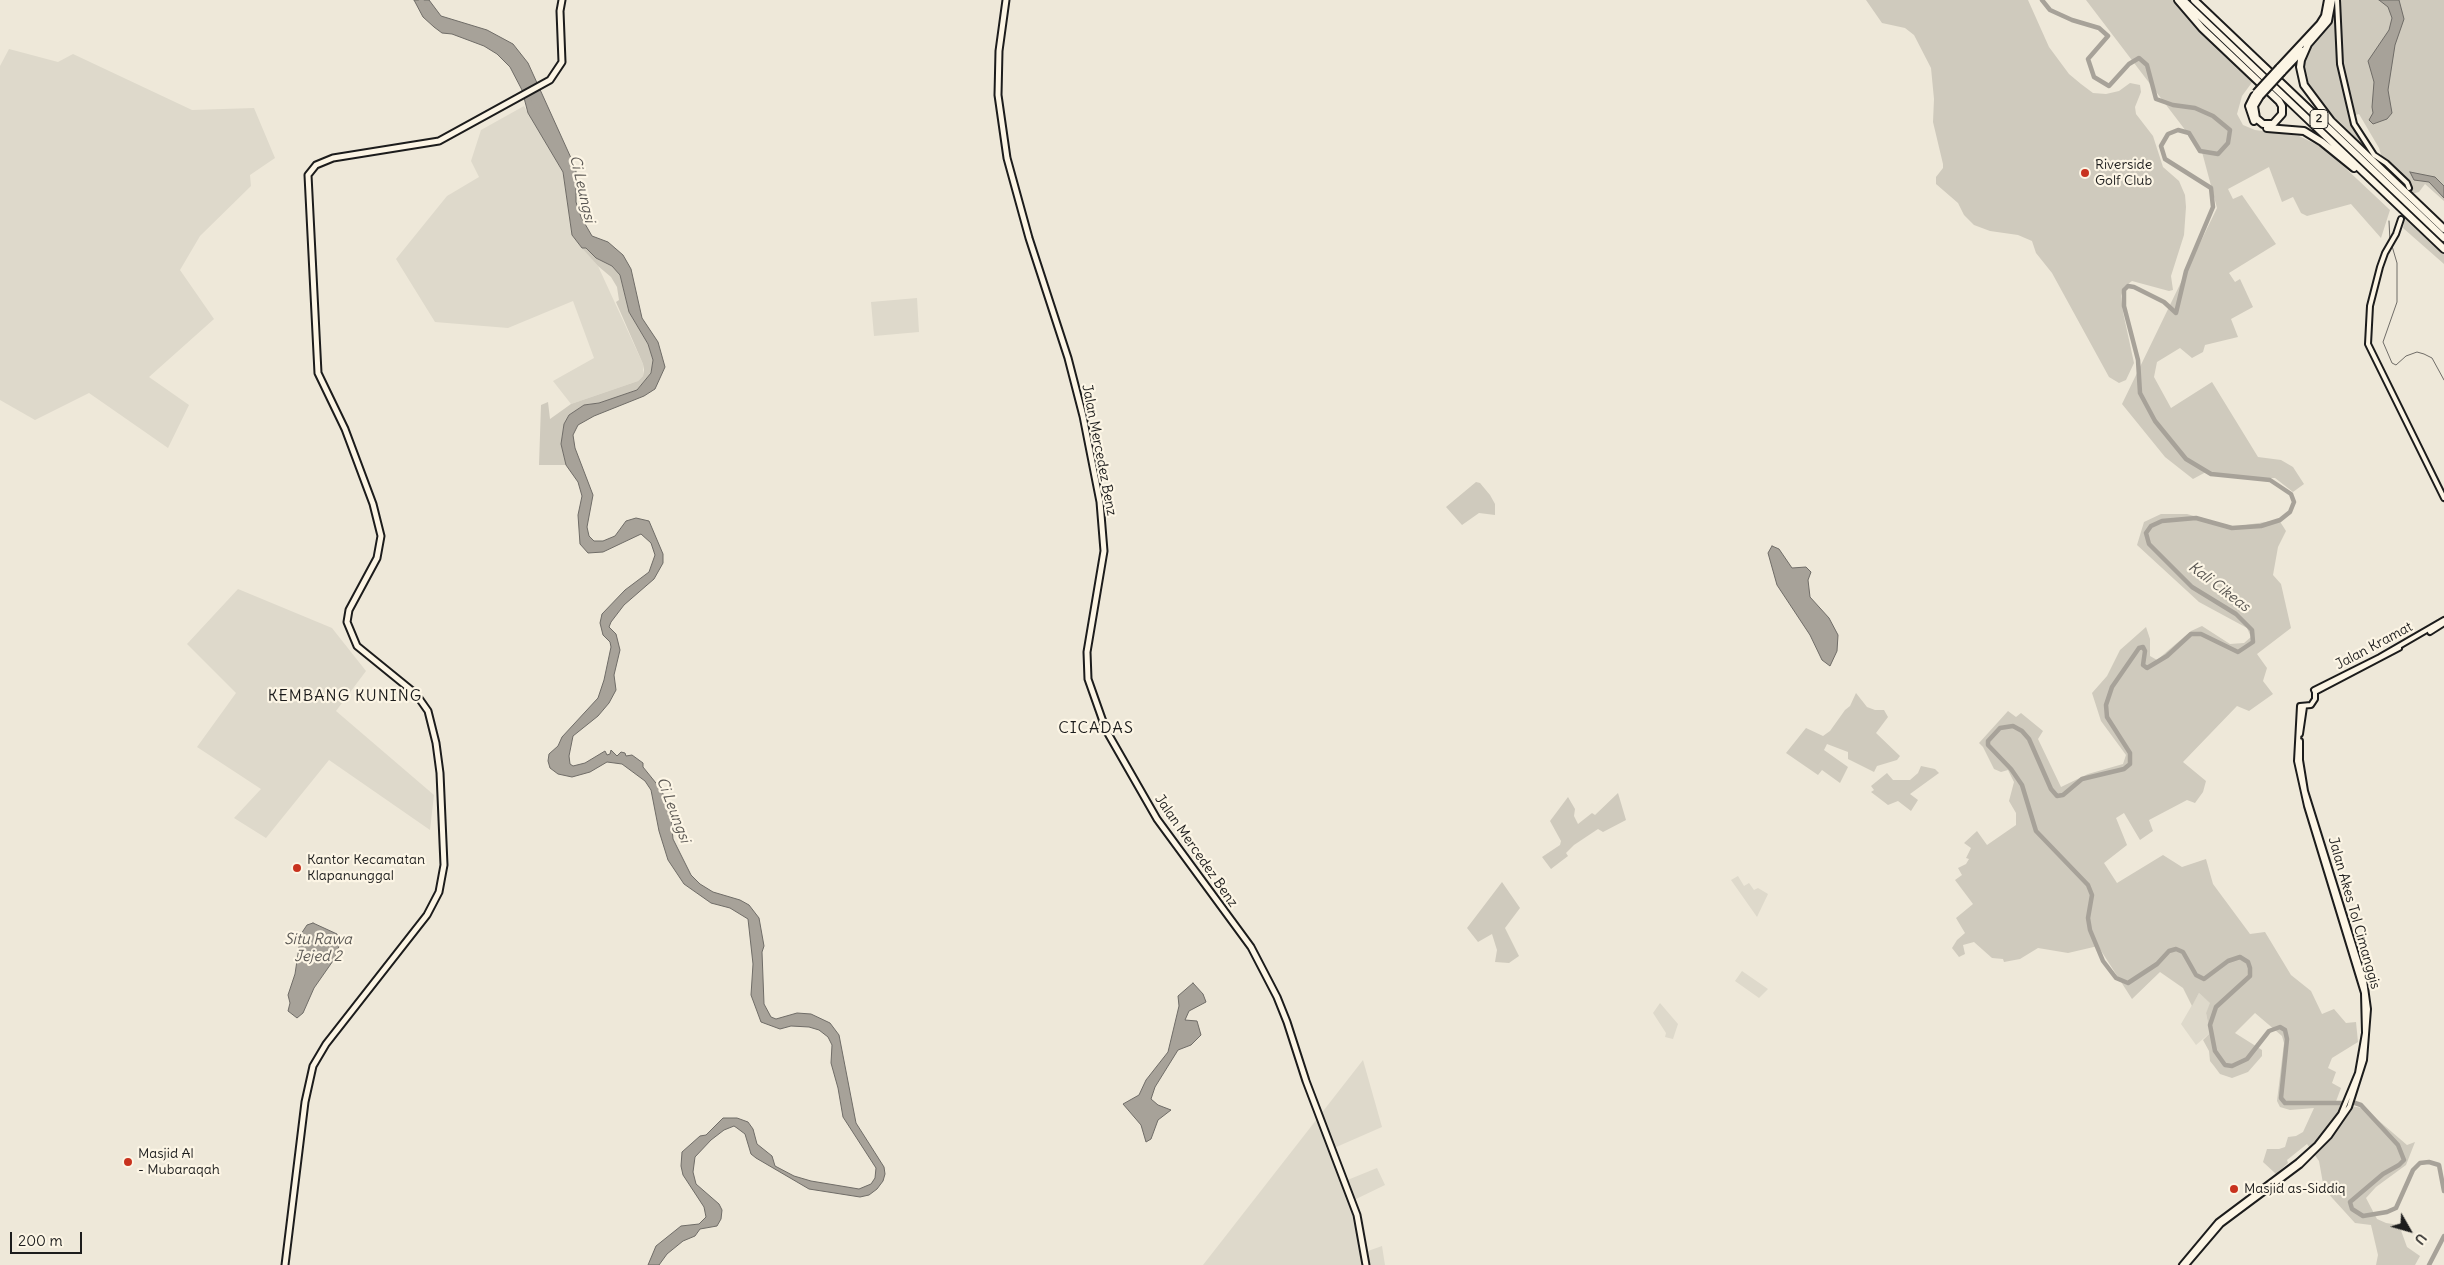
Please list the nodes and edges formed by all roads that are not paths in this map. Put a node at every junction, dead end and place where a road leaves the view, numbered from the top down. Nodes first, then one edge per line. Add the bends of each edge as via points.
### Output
1 (562, 0) edge
2 (1006, 0) edge
3 (2178, 0) edge
4 (2183, 0) edge
5 (2194, 0) edge
6 (2328, 0) edge
7 (2332, 0) edge
8 (2337, 0) edge
9 (2308, 44) junction
10 (2280, 70) junction
11 (2258, 94) junction
12 (2366, 175) junction
13 (2409, 188) dead end
14 (2401, 219) dead end
15 (2444, 229) edge
16 (2444, 238) edge
17 (2444, 249) edge
18 (2444, 498) edge
19 (2444, 621) edge
20 (2302, 706) joint
21 (2195, 1250) junction
22 (284, 1265) edge
23 (1366, 1265) edge
24 (2182, 1265) edge
25 (2186, 1265) edge

1 - 22 main road via 562,62 555,76 546,83 439,141 333,158 316,165 308,178 318,374 346,429 381,536 377,558 349,610 347,622 357,646 416,694 428,711 440,773 444,865 439,892 427,915 315,1062 304,1111
2 - 23 main road, Jalan Mercedez Benz via 998,82 1007,158 1028,238 1068,358 1100,502 1104,551 1087,652 1088,679 1106,730 1150,806 1179,851 1251,947 1277,997 1357,1215
3 - 11 highway via 2202,28 2279,101 2282,114 2273,124 2263,124 2256,118 2254,106
4 - 12 highway, 2
5 - 16 highway, 2
6 - 10 highway via 2320,24
7 - 9 highway via 2328,21
8 - 13 main road via 2340,64 2354,124 2374,155
9 - 10 highway
9 - 15 highway via 2301,60 2301,76 2318,106
10 - 11 highway, bridge
11 - 12 highway via 2249,106 2255,122 2266,128 2297,129 2313,135
12 - 17 highway, 2
14 - 18 main road via 2398,232 2381,262 2372,298 2368,344
19 - 20 main road, Jalan Kramat via 2364,668 2314,691 2313,703
20 - 21 main road, Jalan Akes Tol Cimanggis via 2300,749 2304,792 2364,980 2364,1060 2343,1114 2311,1152 2218,1222
21 - 24 main road
21 - 25 main road

